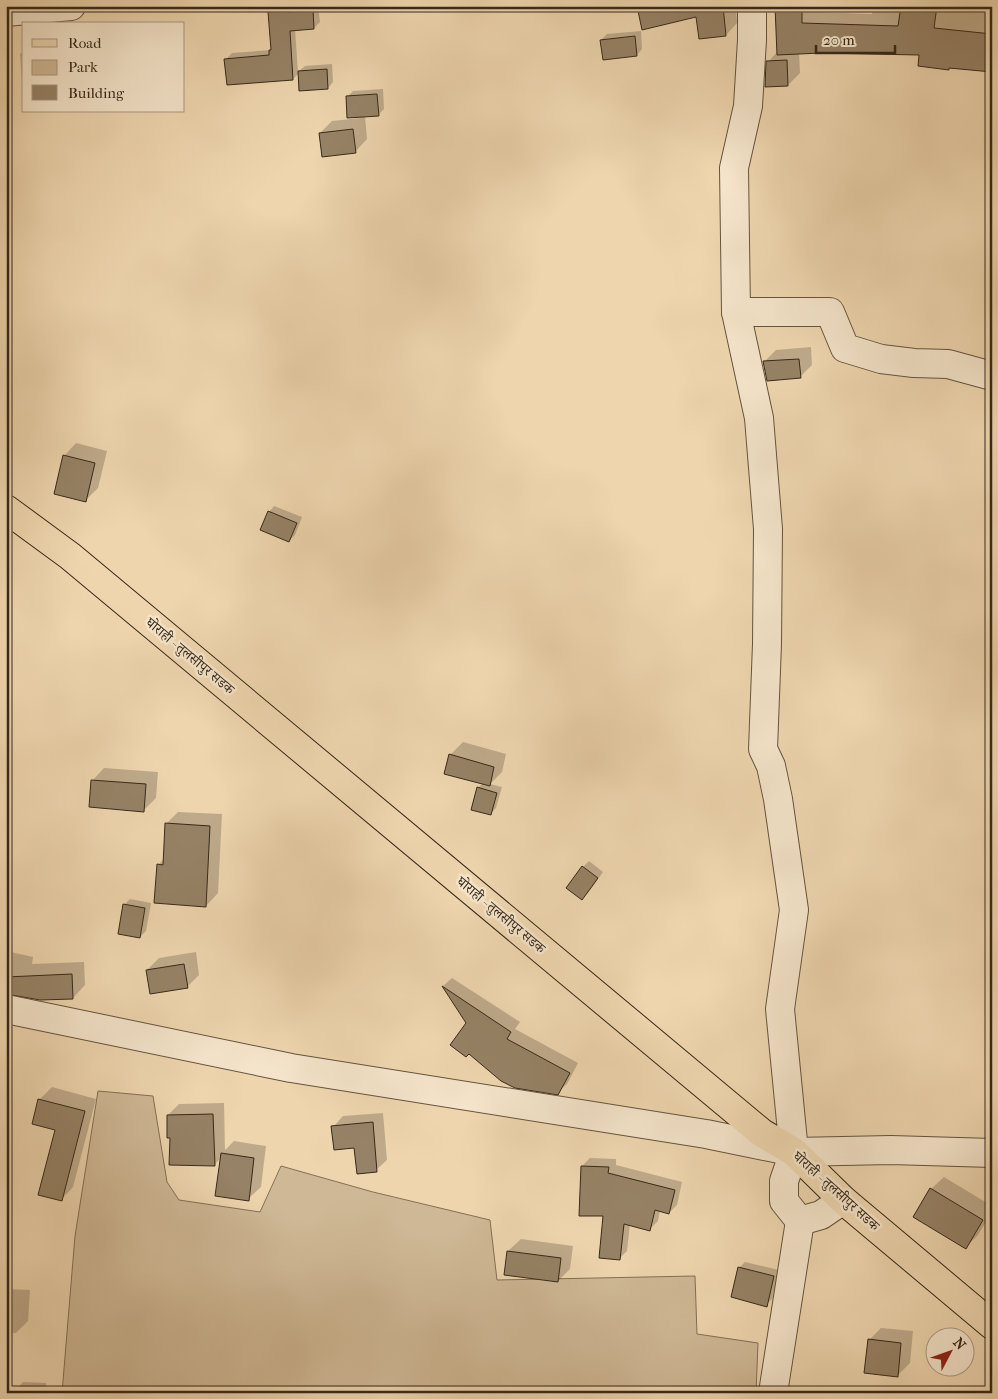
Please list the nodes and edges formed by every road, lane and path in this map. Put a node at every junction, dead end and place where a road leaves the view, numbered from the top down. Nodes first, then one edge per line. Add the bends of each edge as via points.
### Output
1 (71, 6) edge
2 (752, 6) edge
3 (6, 12) edge
4 (736, 312) junction
5 (992, 376) edge
6 (6, 509) edge
7 (6, 1009) edge
8 (794, 1152) junction
9 (992, 1153) edge
10 (843, 1200) junction
11 (800, 1220) junction
12 (992, 1325) edge
13 (773, 1393) edge

1 - 3 street
2 - 4 street via 748,106 734,168
4 - 5 street via 830,312 844,348 881,359 948,364
4 - 8 street via 759,418 768,529 768,644 763,749 771,766 778,799 794,910 780,1009
6 - 8 main road, घोराही - तुलसीपुर सडक via 77,562 762,1132
7 - 8 street via 291,1068 706,1134
8 - 9 street
8 - 10 main road, घोराही - तुलसीपुर सडक
8 - 11 street via 784,1181 784,1201
10 - 11 street via 821,1215
10 - 12 main road, घोराही - तुलसीपुर सडक
11 - 13 street

